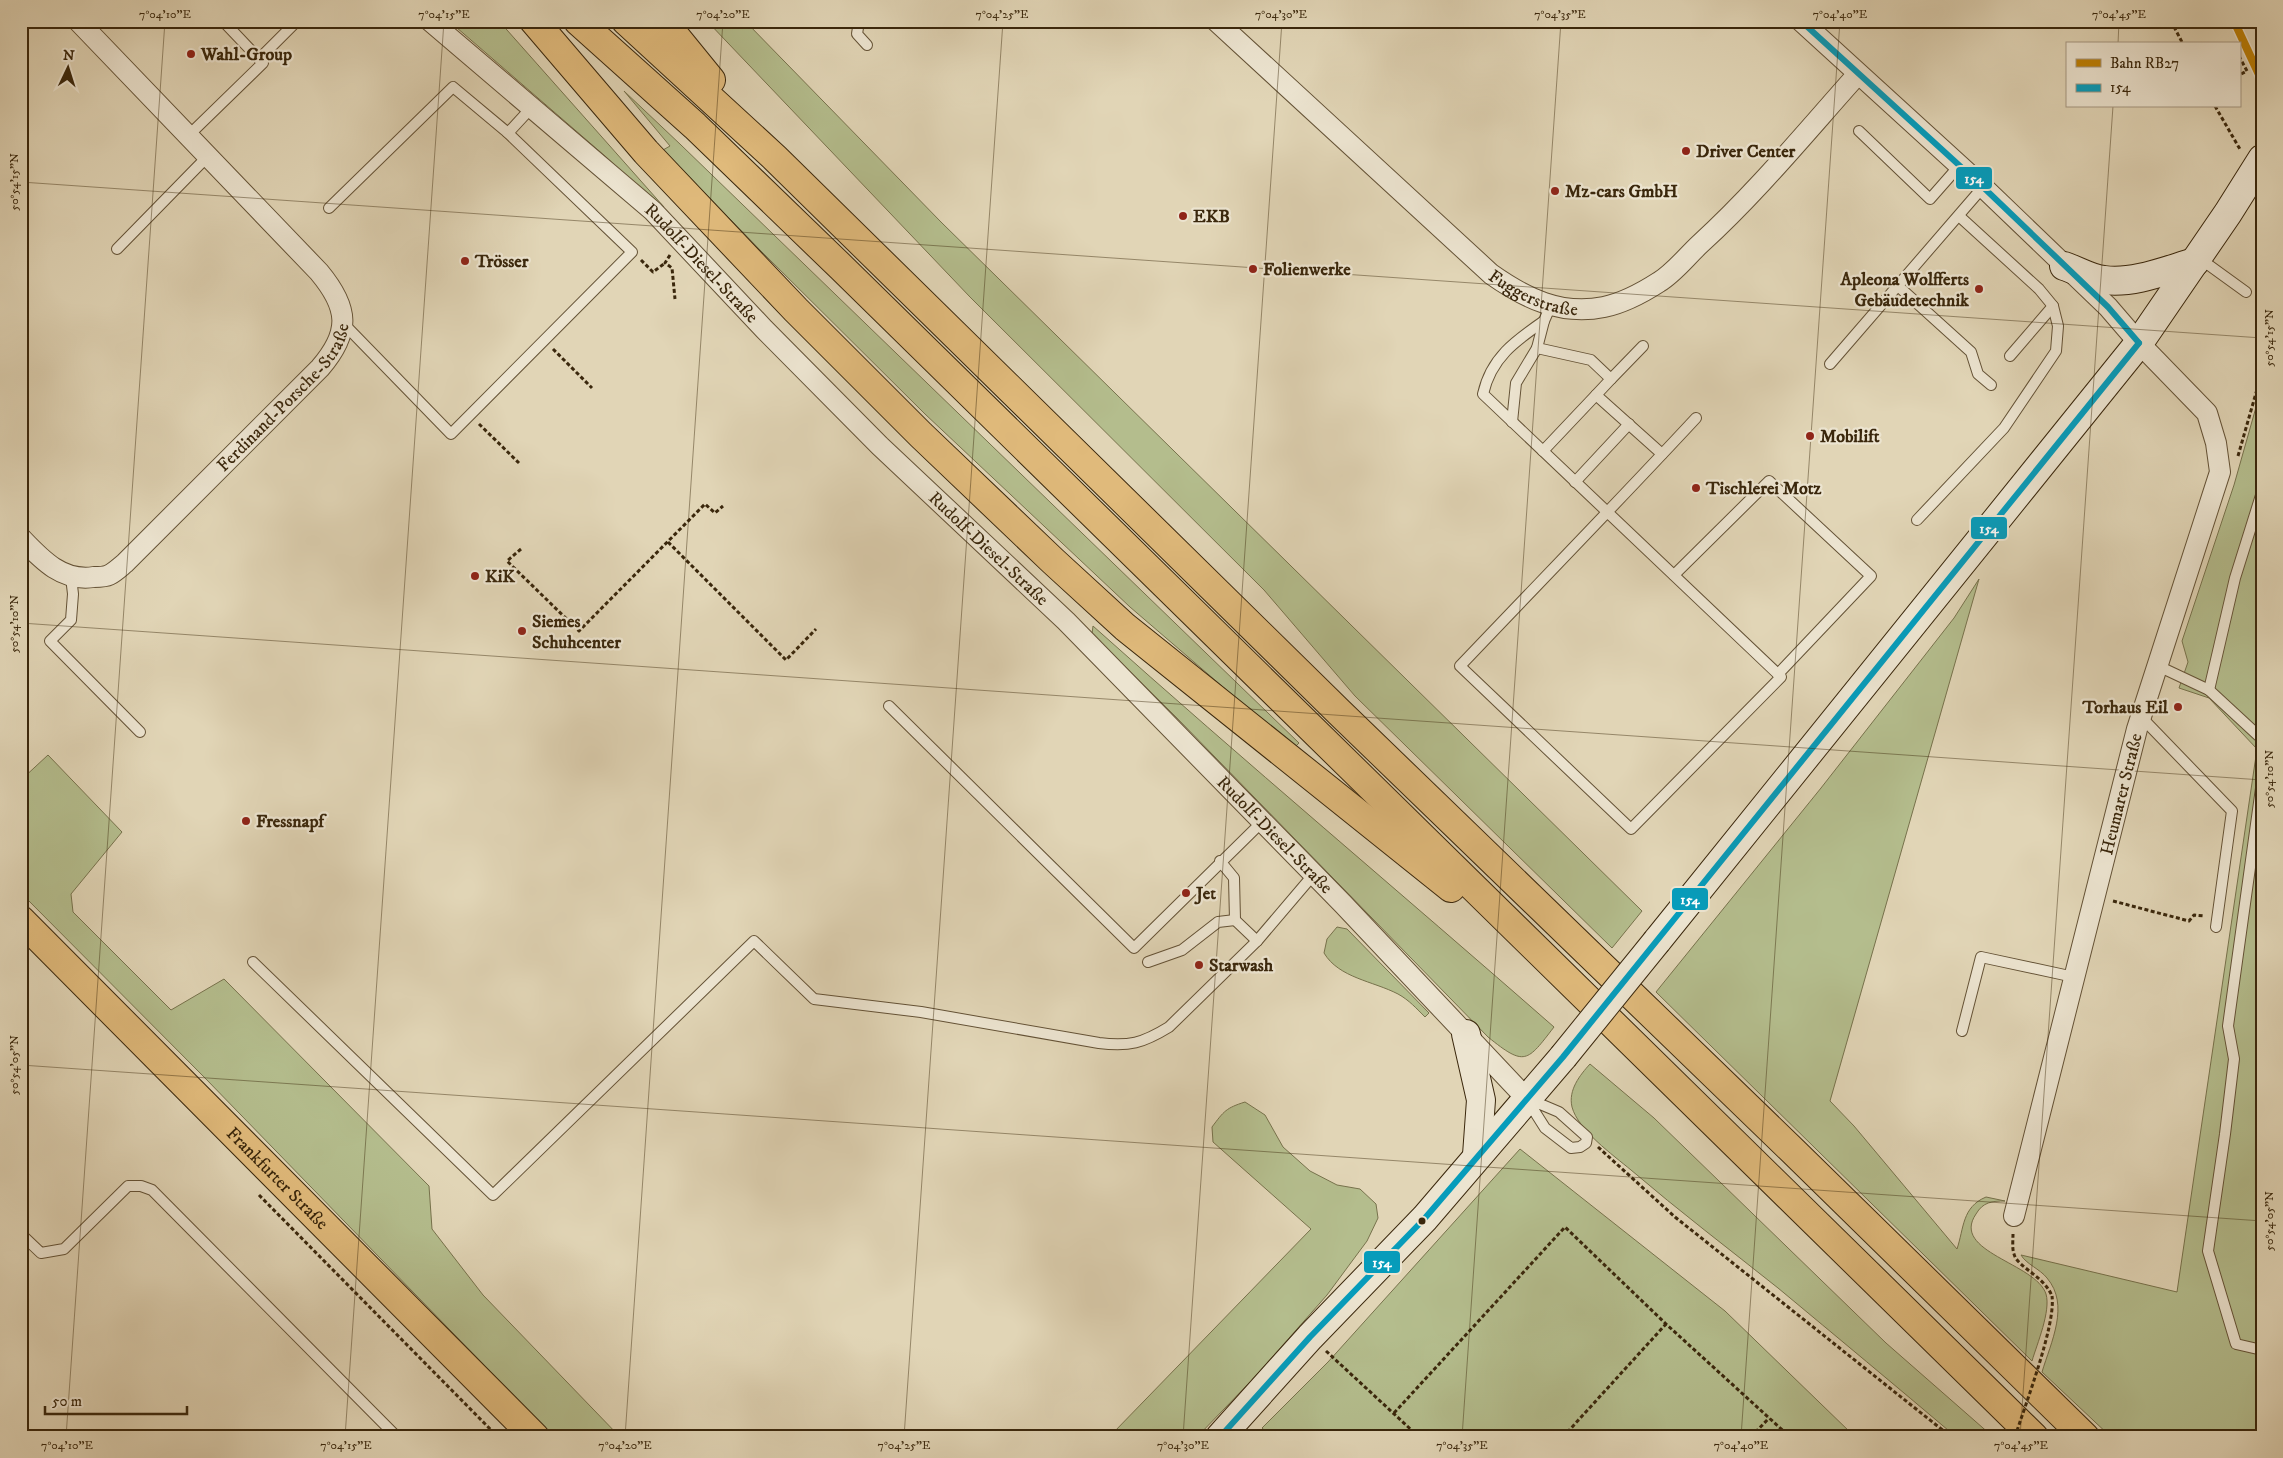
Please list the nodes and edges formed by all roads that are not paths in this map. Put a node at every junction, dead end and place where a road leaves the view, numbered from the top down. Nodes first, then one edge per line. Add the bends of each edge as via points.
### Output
1 (78, 21) edge
2 (222, 21) edge
3 (297, 21) edge
4 (430, 21) edge
5 (534, 21) edge
6 (578, 21) edge
7 (626, 21) edge
8 (663, 21) edge
9 (858, 21) edge
10 (1216, 21) edge
11 (1801, 21) edge
12 (286, 25) edge
13 (867, 45) dead end
14 (259, 59) junction
15 (1857, 74) junction
16 (532, 107) junction
17 (1859, 131) dead end
18 (508, 133) junction
19 (188, 136) junction
20 (208, 156) junction
21 (774, 157) junction
22 (2259, 165) edge
23 (1959, 166) junction
24 (1983, 187) junction
25 (328, 208) dead end
26 (1959, 216) junction
27 (116, 249) dead end
28 (2197, 260) junction
29 (2064, 266) junction
30 (1898, 286) junction
31 (2246, 292) dead end
32 (2053, 306) junction
33 (1548, 314) junction
34 (342, 322) junction
35 (2139, 343) junction
36 (1643, 346) dead end
37 (1537, 348) junction
38 (2010, 356) dead end
39 (1830, 364) dead end
40 (1611, 379) junction
41 (1991, 386) dead end
42 (1596, 395) junction
43 (1696, 418) dead end
44 (1512, 422) junction
45 (1629, 424) junction
46 (1542, 451) junction
47 (1662, 454) junction
48 (1575, 482) junction
49 (2262, 492) edge
50 (1607, 512) junction
51 (1917, 520) dead end
52 (21, 538) edge
53 (1674, 575) junction
54 (71, 577) junction
55 (2158, 666) junction
56 (1778, 674) junction
57 (2210, 690) junction
58 (889, 706) dead end
59 (2140, 720) junction
60 (140, 732) dead end
61 (2262, 739) edge
62 (2262, 781) edge
63 (1263, 821) junction
64 (1220, 861) junction
65 (1314, 874) junction
66 (21, 920) edge
67 (1235, 920) junction
68 (2217, 923) road end
69 (1257, 940) junction
70 (253, 962) dead end
71 (1148, 962) dead end
72 (2074, 977) junction
73 (1568, 980) junction
74 (1962, 1031) dead end
75 (1466, 1034) junction
76 (1526, 1098) junction
77 (1477, 1155) junction
78 (2014, 1216) road end
79 (21, 1234) edge
80 (2262, 1350) edge
81 (397, 1437) edge
82 (535, 1437) edge
83 (1220, 1437) edge
84 (2034, 1437) edge
85 (2085, 1437) edge

1 - 19 street, Ferdinand-Porsche-Straße
2 - 14 lane
3 - 12 lane
4 - 16 street, Rudolf-Diesel-Straße
5 - 73 main road via 646,152 796,310 921,435 1125,627
6 - 73 main road via 695,126 842,268
7 - 21 main road
8 - 21 main road
9 - 13 lane via 857,34
10 - 33 street, Fuggerstraße via 1472,257
11 - 15 street, Heumarer Straße
12 - 14 lane
14 - 19 lane via 264,64
15 - 23 street, Heumarer Straße
15 - 33 street, Fuggerstraße via 1729,217 1660,282 1634,297 1603,307
16 - 18 lane
16 - 63 street, Rudolf-Diesel-Straße via 653,211 880,446 1066,621
17 - 23 lane via 1930,199
18 - 25 lane via 453,87
18 - 34 lane via 632,252 451,434
19 - 20 street, Ferdinand-Porsche-Straße
20 - 27 lane
20 - 34 street, Ferdinand-Porsche-Straße via 334,290
21 - 85 main road via 1338,712
22 - 28 main road
23 - 24 street, Heumarer Straße
24 - 26 lane
24 - 29 street, Heumarer Straße
26 - 30 lane
26 - 32 lane via 2039,289
28 - 29 main road via 2130,280 2115,281 2102,280
28 - 31 lane
28 - 35 main road
29 - 35 street, Heumarer Straße
30 - 39 lane
30 - 41 lane via 1971,352 1978,374
32 - 38 lane
32 - 51 lane via 2058,326 2056,351 2004,428
33 - 37 lane
33 - 44 lane via 1515,341 1487,377 1483,394
34 - 54 street, Ferdinand-Porsche-Straße via 341,335 332,354 320,368 125,563 109,575
35 - 55 street, Heumarer Straße via 2207,413 2216,442 2220,472
35 - 76 main road, bridge via 1563,1057
36 - 40 lane
37 - 40 lane via 1591,360
37 - 44 lane via 1516,383
40 - 42 lane
42 - 45 lane
42 - 46 lane
43 - 47 lane
44 - 46 lane
45 - 47 lane
45 - 48 lane
46 - 48 lane
47 - 50 lane
48 - 50 lane
49 - 57 lane via 2235,578
50 - 53 lane
50 - 56 lane via 1460,666 1602,802 1631,829 1781,677
52 - 54 street, Ferdinand-Porsche-Straße via 41,559
53 - 56 lane
53 - 56 lane via 1768,480 1871,576
54 - 60 lane via 72,620 50,641
55 - 57 lane
55 - 59 street, Heumarer Straße
57 - 61 lane
58 - 64 lane via 1134,948
59 - 68 lane via 2146,722 2232,811
59 - 72 street, Heumarer Straße
62 - 80 lane via 2228,1026 2234,1059 2208,1251 2236,1344
63 - 64 lane
63 - 65 street, Rudolf-Diesel-Straße
64 - 67 lane via 1234,878
65 - 69 lane
65 - 75 street, Rudolf-Diesel-Straße
66 - 82 main road, Frankfurter Straße
67 - 69 lane
67 - 71 lane via 1218,922 1182,950
69 - 70 lane via 1169,1027 1152,1038 1118,1045 922,1012 814,1000 754,941 493,1195
72 - 74 lane via 1981,956
72 - 78 street, Heumarer Straße
73 - 84 main road
75 - 76 street, Rudolf-Diesel-Straße
75 - 77 main road via 1481,1100
76 - 76 lane via 1559,1112 1587,1137 1586,1143 1571,1148 1545,1128
76 - 77 main road
77 - 83 main road via 1425,1218 1310,1337
79 - 81 lane via 42,1252 64,1249 128,1186 152,1190

